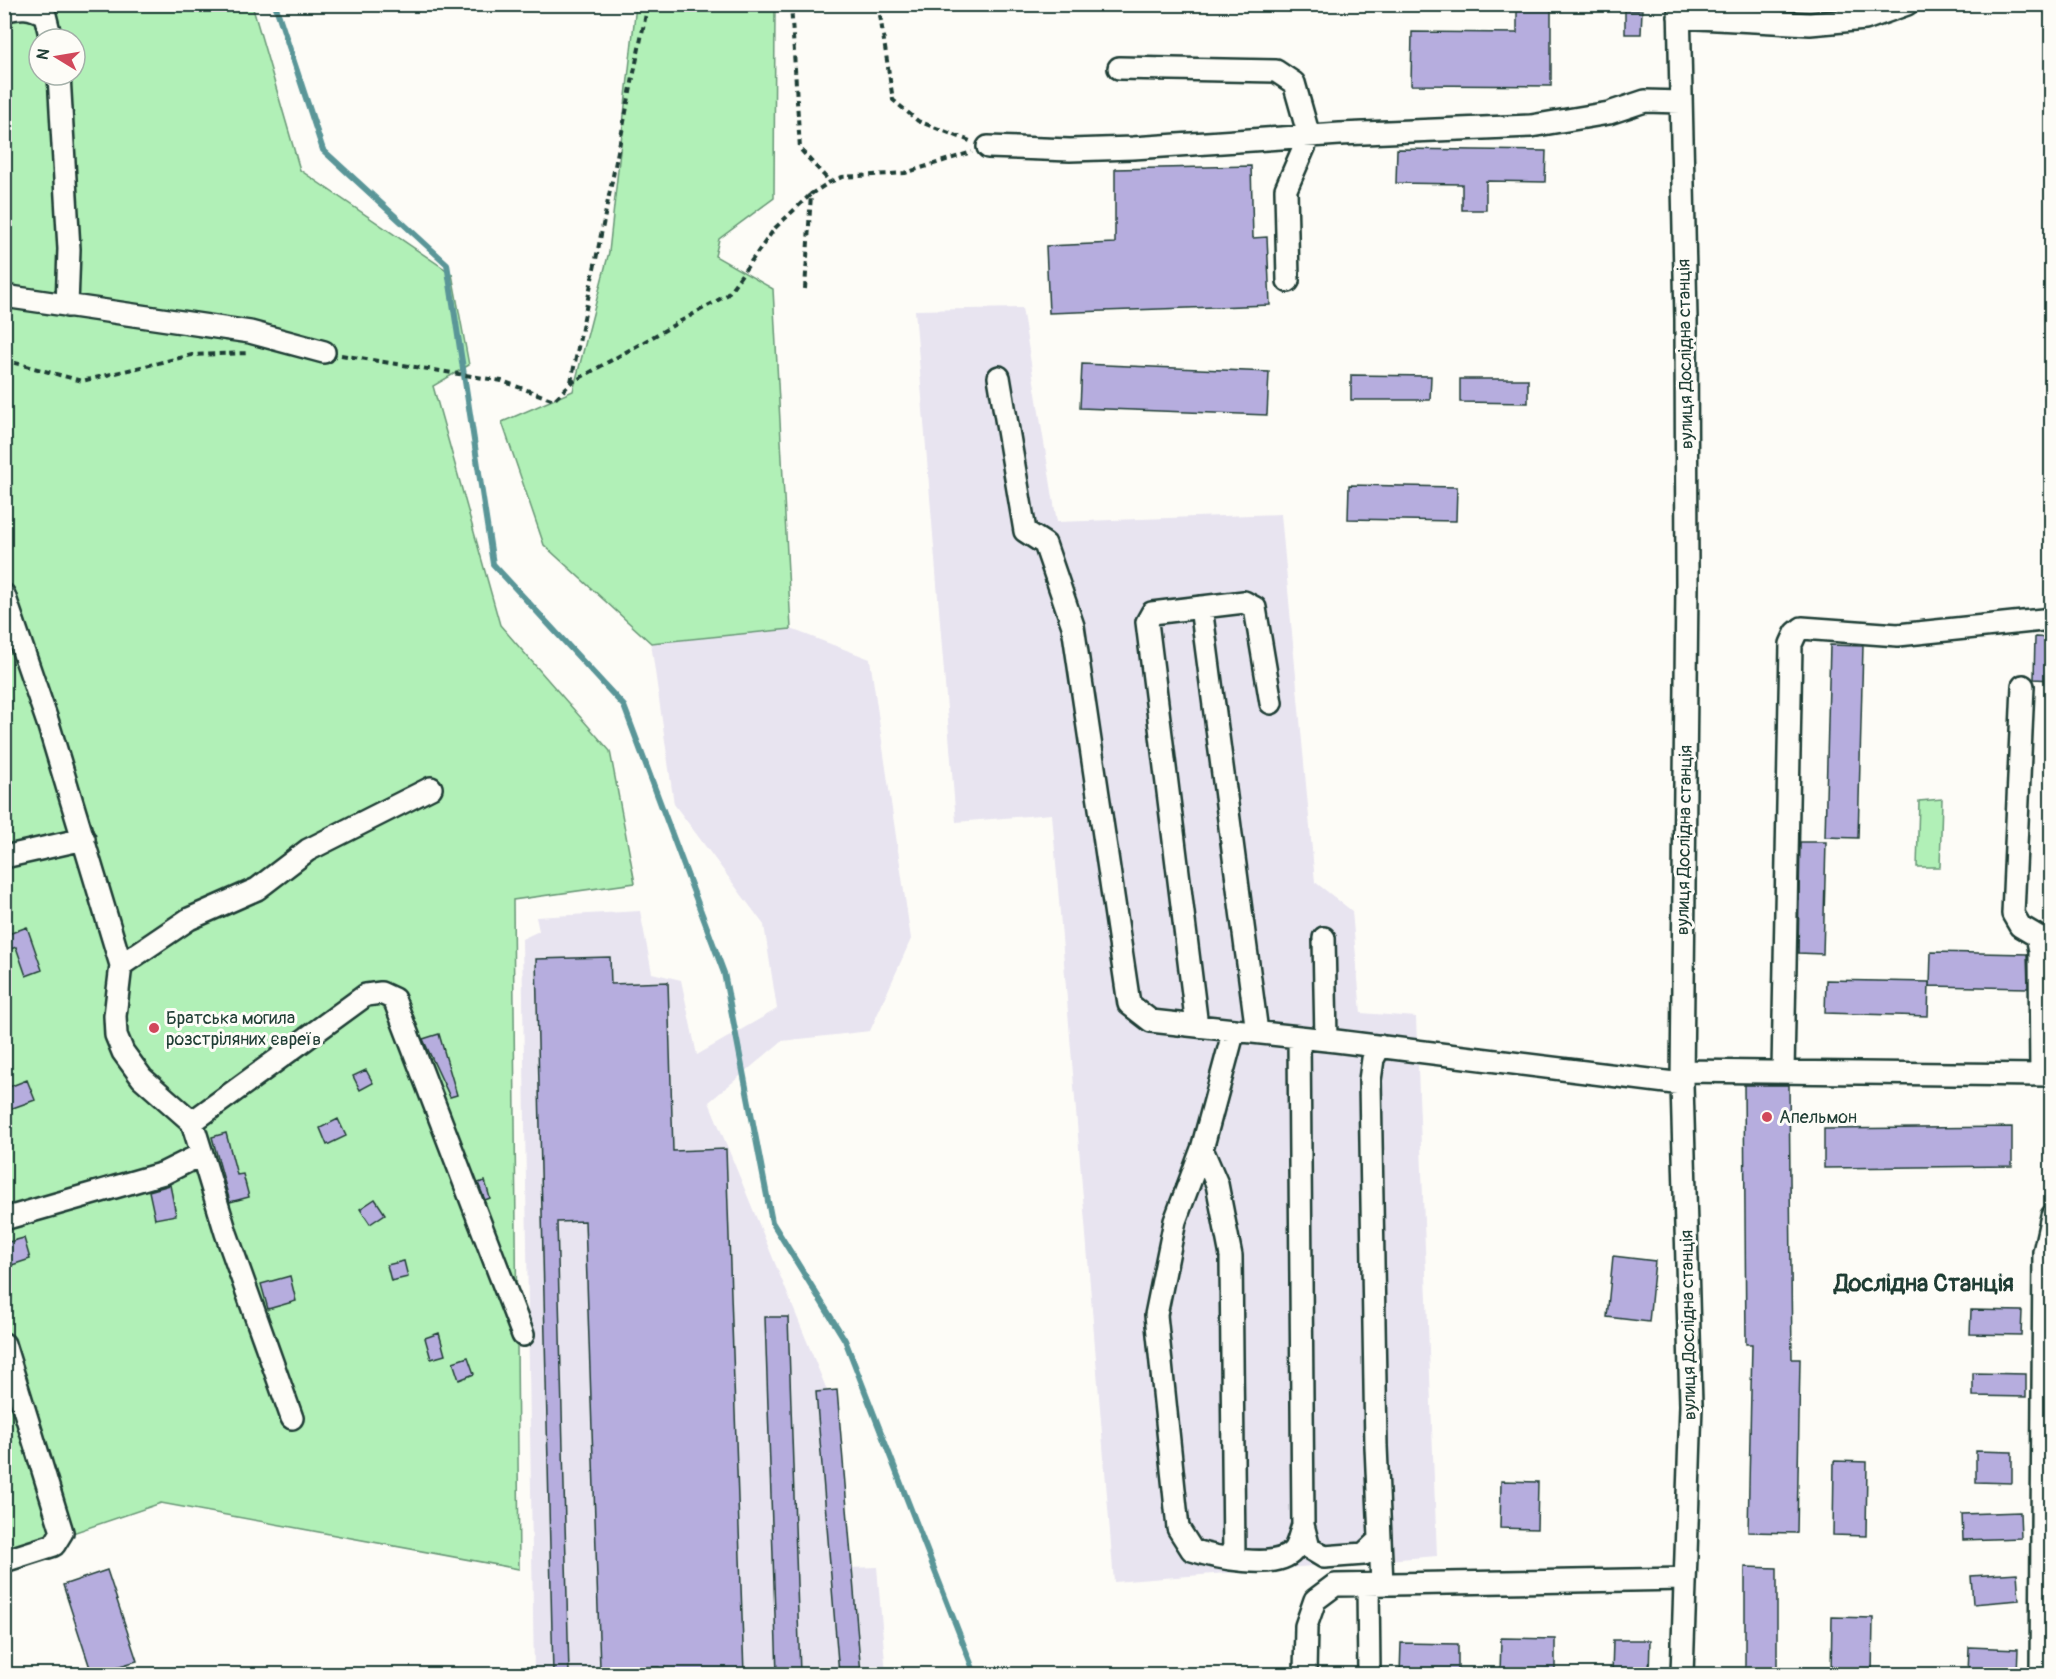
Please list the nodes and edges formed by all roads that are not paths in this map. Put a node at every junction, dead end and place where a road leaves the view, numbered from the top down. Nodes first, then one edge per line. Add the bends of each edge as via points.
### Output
1 (1907, 4) edge
2 (4, 11) edge
3 (1679, 11) edge
4 (1843, 13) edge
5 (48, 27) edge
6 (1119, 68) dead end
7 (60, 87) edge
8 (1681, 102) junction
9 (1309, 136) junction
10 (988, 147) road end
11 (1288, 281) dead end
12 (4, 296) edge
13 (67, 306) junction
14 (324, 352) road end
15 (999, 377) dead end
16 (4, 595) edge
17 (1201, 607) junction
18 (2052, 619) edge
19 (2023, 686) dead end
20 (1271, 703) dead end
21 (431, 788) dead end
22 (84, 839) junction
23 (4, 857) edge
24 (1324, 938) dead end
25 (121, 965) junction
26 (1197, 1026) junction
27 (1234, 1030) junction
28 (1257, 1032) junction
29 (1299, 1037) junction
30 (1326, 1040) junction
31 (1380, 1046) junction
32 (1783, 1072) junction
33 (1682, 1078) junction
34 (2049, 1079) edge
35 (192, 1122) junction
36 (1202, 1149) junction
37 (202, 1154) junction
38 (4, 1219) edge
39 (2051, 1225) edge
40 (523, 1335) dead end
41 (4, 1344) edge
42 (292, 1418) dead end
43 (1303, 1525) junction
44 (1380, 1539) junction
45 (1234, 1559) junction
46 (4, 1561) edge
47 (1685, 1579) junction
48 (1375, 1584) junction
49 (1305, 1674) edge
50 (1369, 1674) edge
51 (1682, 1674) edge
52 (2041, 1674) edge

1 - 4 street via 1865,19
2 - 5 street via 33,8 45,15
3 - 4 street via 1809,24
3 - 8 street, вулиця Дослідна станція
6 - 9 street via 1276,71 1294,83
7 - 13 street via 69,249
8 - 9 street via 1645,101 1609,113 1531,126
8 - 33 street, вулиця Дослідна станція via 1687,572
9 - 10 street via 1112,149
9 - 11 street via 1286,189
12 - 13 street
13 - 14 street via 250,332
15 - 26 street via 1025,531 1045,544 1073,626 1130,1004 1151,1021
16 - 22 street
17 - 20 street via 1244,602 1255,608
17 - 26 street via 1152,613 1147,622
17 - 28 street
18 - 32 street via 1898,635 1802,628 1796,633 1791,644
19 - 34 street via 2013,914 2020,926 2037,936
21 - 25 street via 308,850 257,889 189,919
22 - 23 street
22 - 25 street
24 - 30 street
25 - 35 street via 115,1016 116,1035 123,1052 142,1078
26 - 27 street
27 - 28 street
27 - 36 street
28 - 29 street
29 - 30 street
29 - 43 street
30 - 31 street
31 - 33 street
31 - 44 street via 1373,1059 1370,1080
32 - 33 street
32 - 34 street
33 - 47 street, вулиця Дослідна станція via 1690,1406
35 - 37 street
35 - 40 street via 366,995 381,993 394,999
36 - 45 street via 1216,1184 1231,1256
36 - 45 street via 1176,1221 1156,1315 1178,1528 1192,1550
37 - 38 street via 164,1173
37 - 42 street
39 - 52 street via 2044,1252
41 - 46 street via 62,1532 54,1545
43 - 44 street via 1309,1548 1324,1557 1364,1554
43 - 45 street via 1293,1551 1280,1560
44 - 48 street
47 - 48 street
47 - 51 street, вулиця Дослідна станція
48 - 49 street via 1335,1586 1315,1600 1306,1626
48 - 50 street

